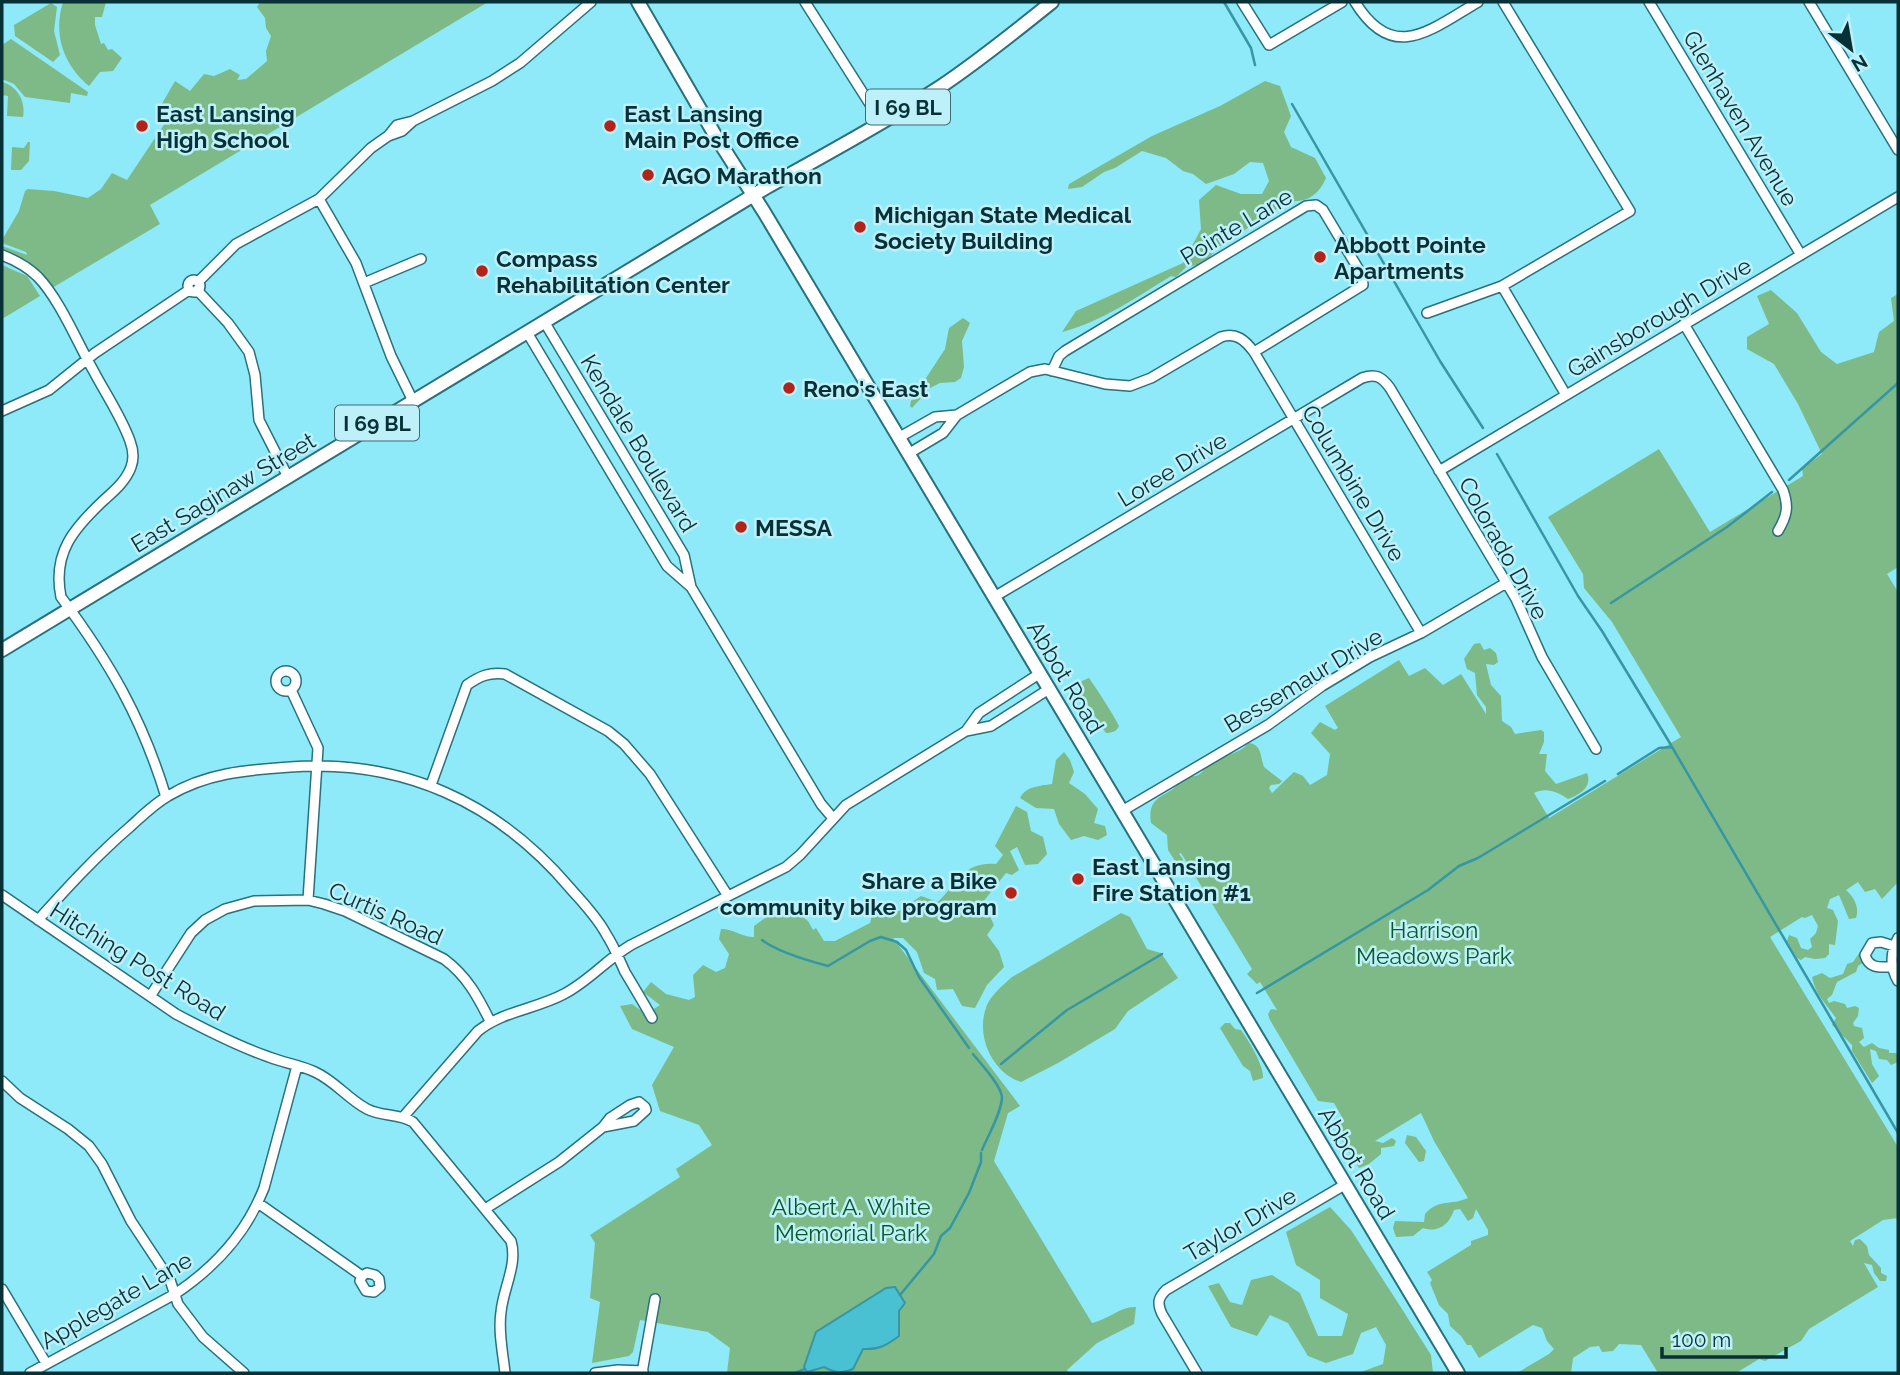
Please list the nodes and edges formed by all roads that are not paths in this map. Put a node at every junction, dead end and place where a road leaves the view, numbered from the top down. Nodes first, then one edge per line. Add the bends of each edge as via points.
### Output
1 (591, 2) edge
2 (638, 2) edge
3 (805, 2) edge
4 (1052, 2) edge
5 (1242, 2) edge
6 (1342, 2) edge
7 (1355, 2) edge
8 (1478, 2) edge
9 (1503, 2) edge
10 (1649, 2) edge
11 (1809, 2) edge
12 (882, 123) junction
13 (1898, 150) edge
14 (754, 196) junction
15 (1898, 197) edge
16 (319, 199) junction
17 (2, 255) edge
18 (1801, 255) junction
19 (421, 259) dead end
20 (364, 283) junction
21 (1502, 286) junction
22 (195, 287) junction
23 (1427, 313) dead end
24 (545, 323) junction
25 (1684, 324) junction
26 (528, 334) junction
27 (1254, 352) junction
28 (87, 359) junction
29 (1052, 371) junction
30 (1370, 375) joint
31 (1566, 395) junction
32 (414, 401) junction
33 (2, 411) edge
34 (957, 415) junction
35 (1293, 419) junction
36 (898, 438) junction
37 (908, 454) junction
38 (1439, 471) junction
39 (288, 477) junction
40 (1778, 531) dead end
41 (1506, 583) junction
42 (691, 587) junction
43 (994, 597) junction
44 (70, 609) junction
45 (1421, 634) junction
46 (2, 650) edge
47 (1040, 674) junction
48 (1049, 689) junction
49 (291, 690) dead end
50 (966, 731) junction
51 (1596, 749) dead end
52 (317, 766) junction
53 (431, 785) junction
54 (166, 797) junction
55 (1122, 811) junction
56 (832, 817) junction
57 (728, 896) junction
58 (3, 899) edge
59 (308, 900) junction
60 (38, 920) junction
61 (1895, 946) edge
62 (616, 954) junction
63 (1892, 967) junction
64 (1898, 981) edge
65 (151, 995) junction
66 (652, 1018) dead end
67 (490, 1021) junction
68 (297, 1066) junction
69 (2, 1081) edge
70 (404, 1116) junction
71 (603, 1127) dead end
72 (1346, 1184) junction
73 (258, 1203) junction
74 (485, 1209) junction
75 (362, 1276) dead end
76 (2, 1289) edge
77 (176, 1293) junction
78 (655, 1299) dead end
79 (46, 1363) junction
80 (643, 1372) edge
81 (30, 1373) edge
82 (244, 1373) edge
83 (505, 1373) edge
84 (595, 1373) edge
85 (1197, 1373) edge
86 (1458, 1373) edge

1 - 16 street via 492,81 397,125
2 - 14 main road, Abbot Road
3 - 12 street
4 - 12 main road, I 69 BL via 969,67
5 - 6 street via 1269,45
7 - 8 street via 1366,20 1396,37 1434,27
9 - 21 street via 1630,211
10 - 18 street, Glenhaven Avenue
11 - 13 street
12 - 14 main road, I 69 BL
14 - 24 main road, East Saginaw Street / I 69 BL
14 - 36 main road, Abbot Road
15 - 18 street, Gainsborough Drive
16 - 20 street
16 - 22 street via 236,244
17 - 28 street via 24,265 43,283
18 - 25 street, Gainsborough Drive
19 - 20 street
20 - 32 street via 391,356
21 - 23 street
21 - 31 street
22 - 28 street
22 - 39 street via 249,352 256,375 259,420
24 - 26 main road, East Saginaw Street / I 69 BL
24 - 42 street, Kendale Boulevard via 684,555
25 - 31 street, Gainsborough Drive
25 - 40 street via 1783,490 1786,517
26 - 32 main road, East Saginaw Street / I 69 BL
26 - 42 street, Kendale Boulevard via 667,566
27 - 29 street via 1229,334 1151,379 1124,387
27 - 29 street, Pointe Lane via 1363,285 1363,277 1317,205 1306,206 1065,351
27 - 35 street, Columbine Drive
28 - 33 street via 49,390
28 - 44 street via 127,432 133,456 121,485 77,525 65,547 60,589
29 - 34 street via 1030,372
30 - 35 street, Loree Drive
30 - 38 street, Colorado Drive via 1384,380
31 - 38 street, Gainsborough Drive
32 - 39 main road, East Saginaw Street / I 69 BL
34 - 36 street via 935,417
34 - 37 street via 943,433
35 - 43 street, Loree Drive
35 - 45 street, Columbine Drive
36 - 37 main road, Abbot Road
37 - 43 main road, Abbot Road
38 - 41 street, Colorado Drive
39 - 44 main road, East Saginaw Street / I 69 BL
41 - 45 street, Bessemaur Drive
41 - 51 street, Colorado Drive via 1542,657
42 - 56 street, Kendale Boulevard
43 - 47 main road, Abbot Road
44 - 46 main road, East Saginaw Street / I 69 BL
44 - 54 street via 131,705
45 - 55 street, Bessemaur Drive via 1370,657 1268,725
47 - 48 main road, Abbot Road
47 - 50 street via 979,713
48 - 50 street via 991,726
48 - 55 main road, Abbot Road
49 - 52 street via 318,748
50 - 56 street
52 - 53 street via 365,769
52 - 54 street via 228,772
52 - 59 street
53 - 57 street via 467,685 492,672 505,674 624,744 650,774
53 - 62 street via 489,816 537,853 606,933
54 - 60 street via 120,835
55 - 72 main road, Abbot Road
56 - 57 street via 786,867
57 - 62 street
58 - 60 street, Hitching Post Road
59 - 65 street, Curtis Road via 254,901 214,914 191,933
59 - 67 street, Curtis Road via 345,911 444,959 470,983
60 - 65 street, Hitching Post Road
61 - 63 street
61 - 63 street via 1872,943 1865,955 1874,967
62 - 66 street
62 - 67 street via 562,996
63 - 64 street
65 - 68 street, Hitching Post Road via 205,1029
67 - 70 street
68 - 70 street, Hitching Post Road via 326,1078 370,1111
68 - 73 street, Applegate Lane
69 - 77 street via 89,1146
70 - 74 street
71 - 74 street
72 - 85 street, Taylor Drive via 1166,1290 1158,1301 1162,1314
72 - 86 main road, Abbot Road
73 - 75 street
73 - 77 street, Applegate Lane via 213,1265
74 - 83 street via 514,1251 500,1315
76 - 79 street
77 - 79 street, Applegate Lane
77 - 82 street via 178,1304 203,1337
78 - 80 street
79 - 81 street, Applegate Lane
80 - 84 street

